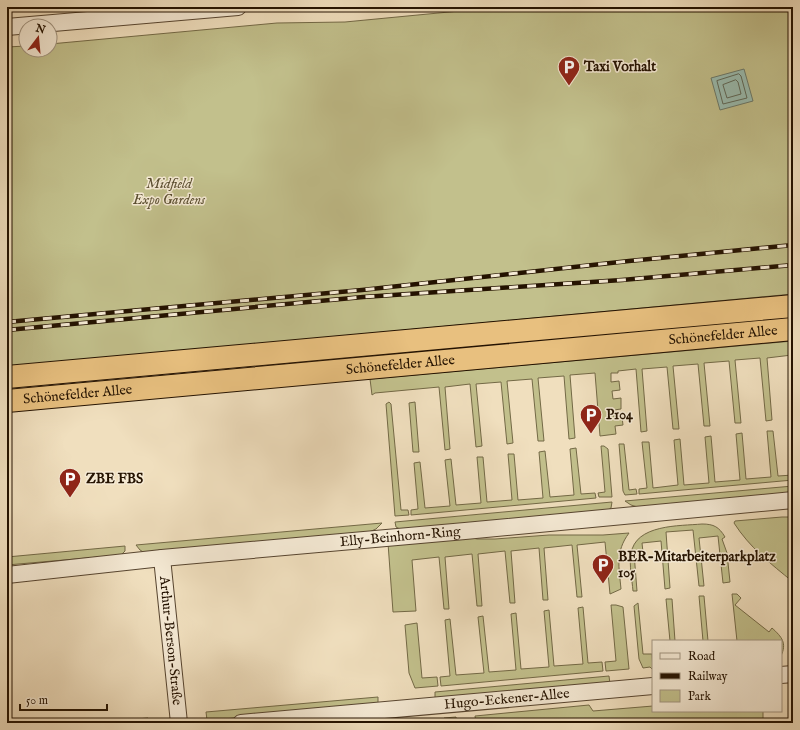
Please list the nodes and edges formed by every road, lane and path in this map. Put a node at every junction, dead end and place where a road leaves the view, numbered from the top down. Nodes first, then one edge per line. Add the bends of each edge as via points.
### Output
1 (238, 7) edge
2 (7, 27) edge
3 (793, 306) edge
4 (793, 329) edge
5 (7, 377) edge
6 (7, 401) edge
7 (793, 500) edge
8 (162, 558) junction
9 (7, 576) edge
10 (793, 674) edge
11 (782, 675) edge
12 (652, 686) edge
13 (179, 723) edge
14 (241, 723) edge

1 - 2 street
3 - 5 highway, Schönefelder Allee
4 - 6 highway, Schönefelder Allee
7 - 8 street, Elly-Beinhorn-Ring
8 - 9 street, Elly-Beinhorn-Ring
8 - 13 street, Arthur-Berson-Straße
10 - 11 street
12 - 14 street, Hugo-Eckener-Allee

